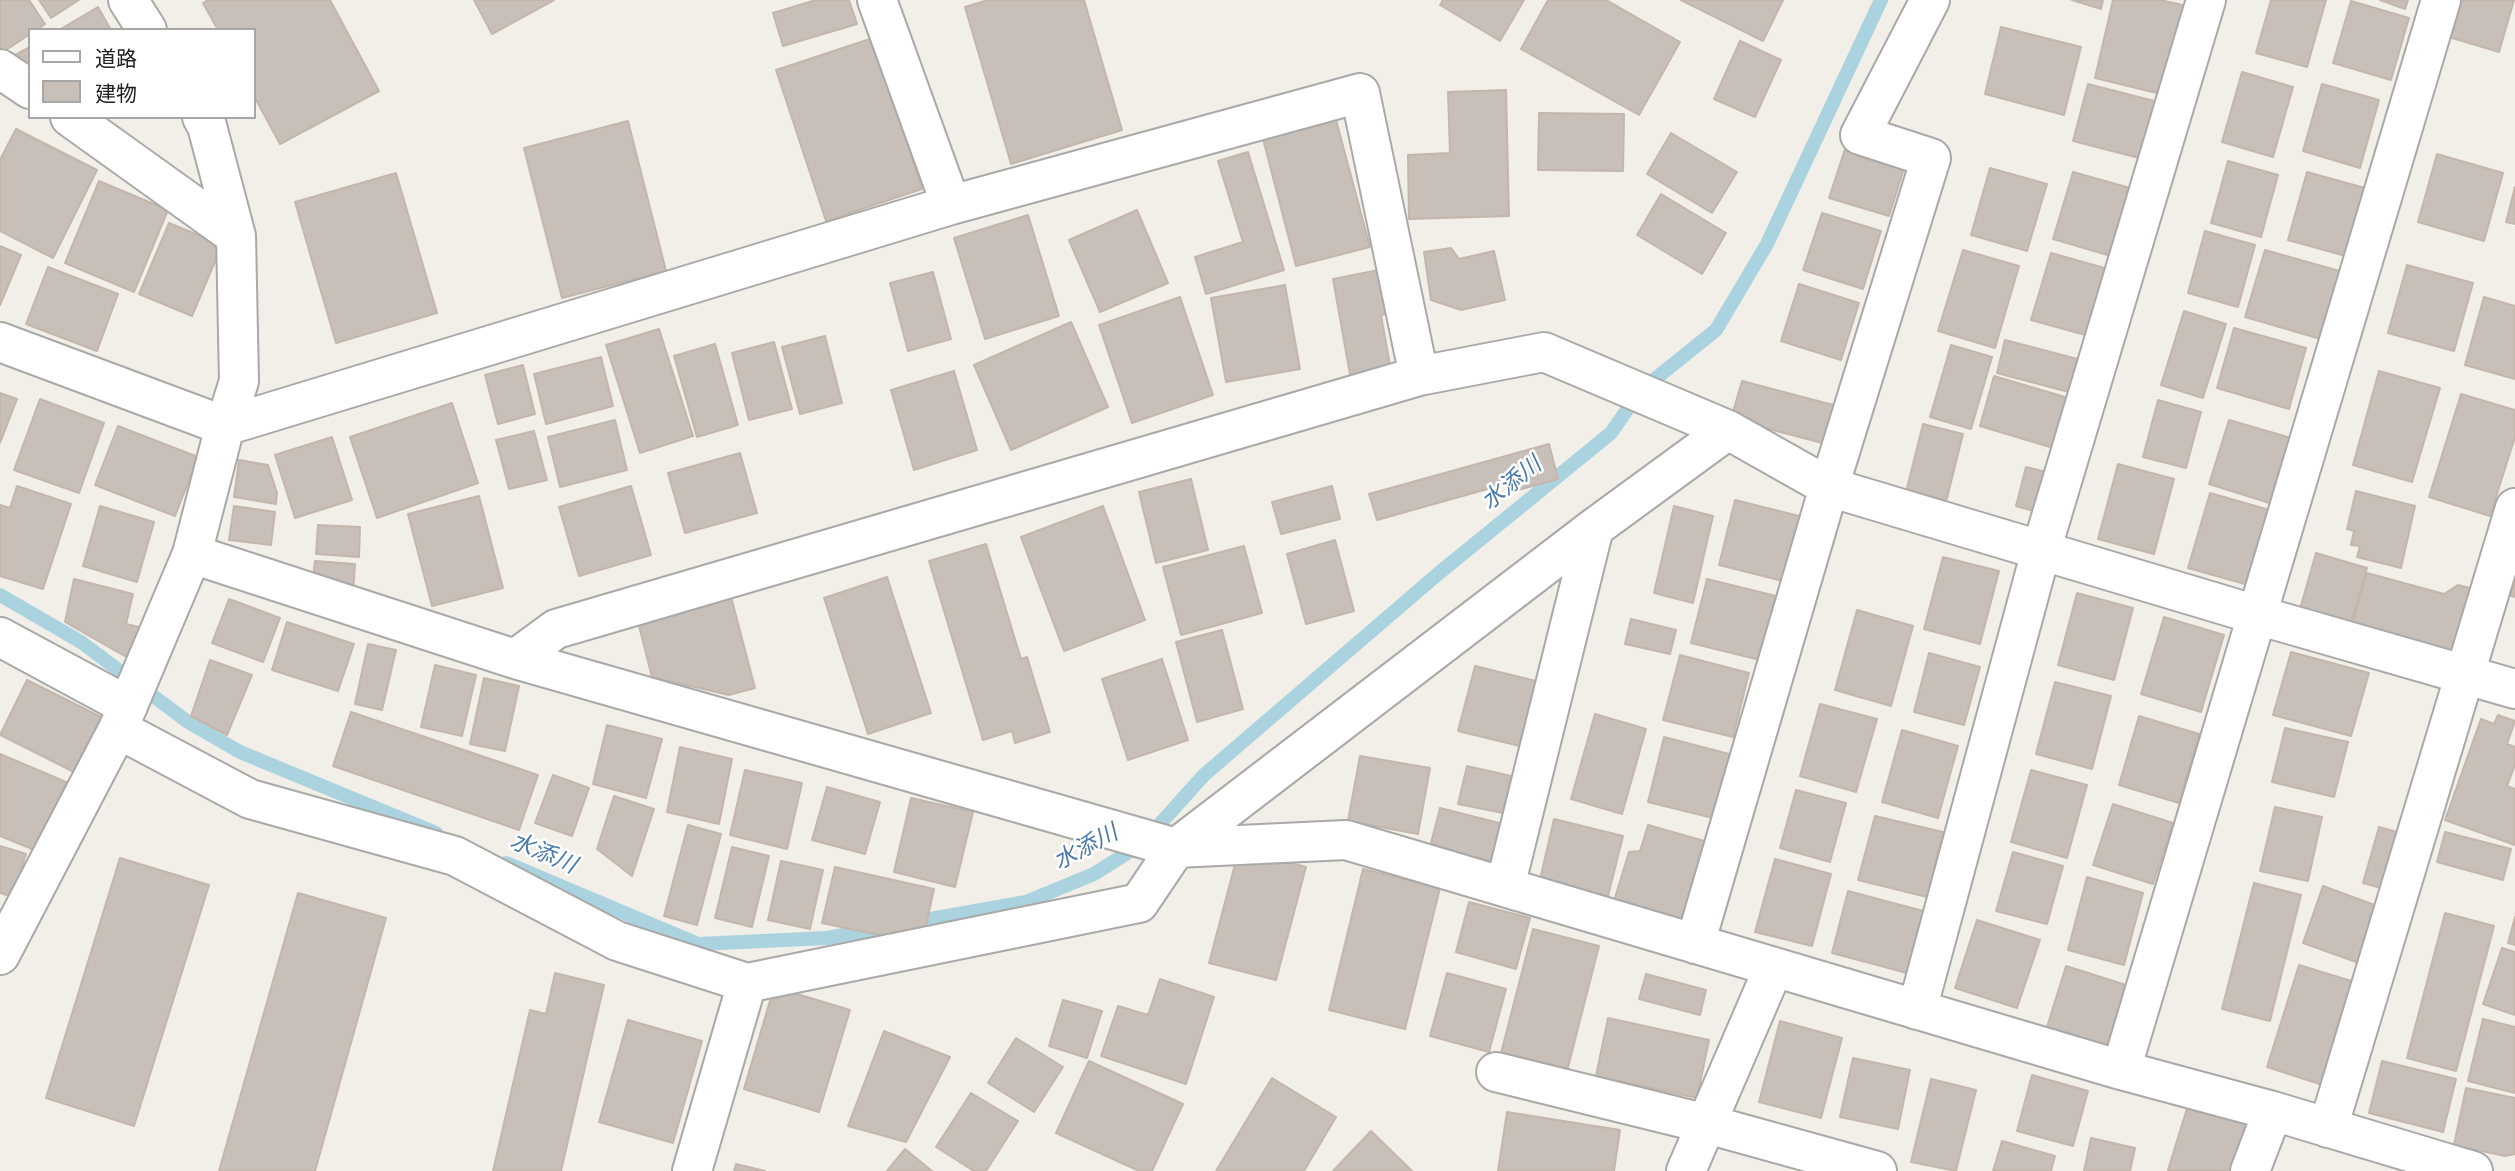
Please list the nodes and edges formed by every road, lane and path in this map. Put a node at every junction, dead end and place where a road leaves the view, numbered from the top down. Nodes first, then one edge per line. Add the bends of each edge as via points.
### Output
1 (128, 0) edge
2 (877, 0) edge
3 (1930, 0) edge
4 (2206, 0) edge
5 (2441, 0) edge
6 (146, 28) edge
7 (0, 69) edge
8 (28, 88) edge
9 (73, 119) edge
10 (203, 119) edge
11 (951, 205) junction
12 (236, 236) junction
13 (0, 342) edge
14 (1419, 376) junction
15 (225, 426) junction
16 (1728, 430) junction
17 (1829, 487) junction
18 (2515, 508) edge
19 (1594, 528) junction
20 (2041, 551) junction
21 (192, 554) junction
22 (2257, 615) junction
23 (0, 637) edge
24 (515, 659) junction
25 (2464, 675) junction
26 (2515, 689) edge
27 (123, 717) junction
28 (1177, 848) junction
29 (1505, 887) junction
30 (1695, 944) junction
31 (0, 955) edge
32 (1774, 967) junction
33 (747, 983) junction
34 (1917, 1010) junction
35 (2121, 1070) junction
36 (1496, 1072) dead end
37 (2273, 1111) junction
38 (1707, 1124) junction
39 (2328, 1128) junction
40 (692, 1171) edge
41 (1686, 1171) edge
42 (1877, 1171) edge
43 (2250, 1171) edge
44 (2473, 1171) edge

1 - 6 street
2 - 11 street
3 - 17 street via 1860,135 1931,158
4 - 20 street
5 - 22 street
7 - 8 street
9 - 12 street
10 - 12 street
11 - 14 street via 1360,93
11 - 15 street
12 - 15 street via 239,381
13 - 15 street
14 - 16 street via 1545,352
14 - 24 street via 556,629
15 - 21 street
16 - 17 street
16 - 19 street
17 - 20 street
17 - 30 street
18 - 25 street
19 - 28 street
19 - 29 street
20 - 22 street
20 - 34 street
21 - 24 street
21 - 27 street
22 - 25 street
22 - 35 street
23 - 27 street
24 - 28 street
25 - 26 street
25 - 39 street
27 - 31 street
27 - 33 street via 250,799 455,856 617,941
28 - 29 street via 1346,840
28 - 33 street via 1139,903
29 - 30 street
30 - 32 street
32 - 34 street
32 - 38 street
33 - 40 street
34 - 35 street
35 - 37 street
36 - 38 street
37 - 39 street
37 - 43 street
38 - 41 street
38 - 42 street
39 - 44 street

